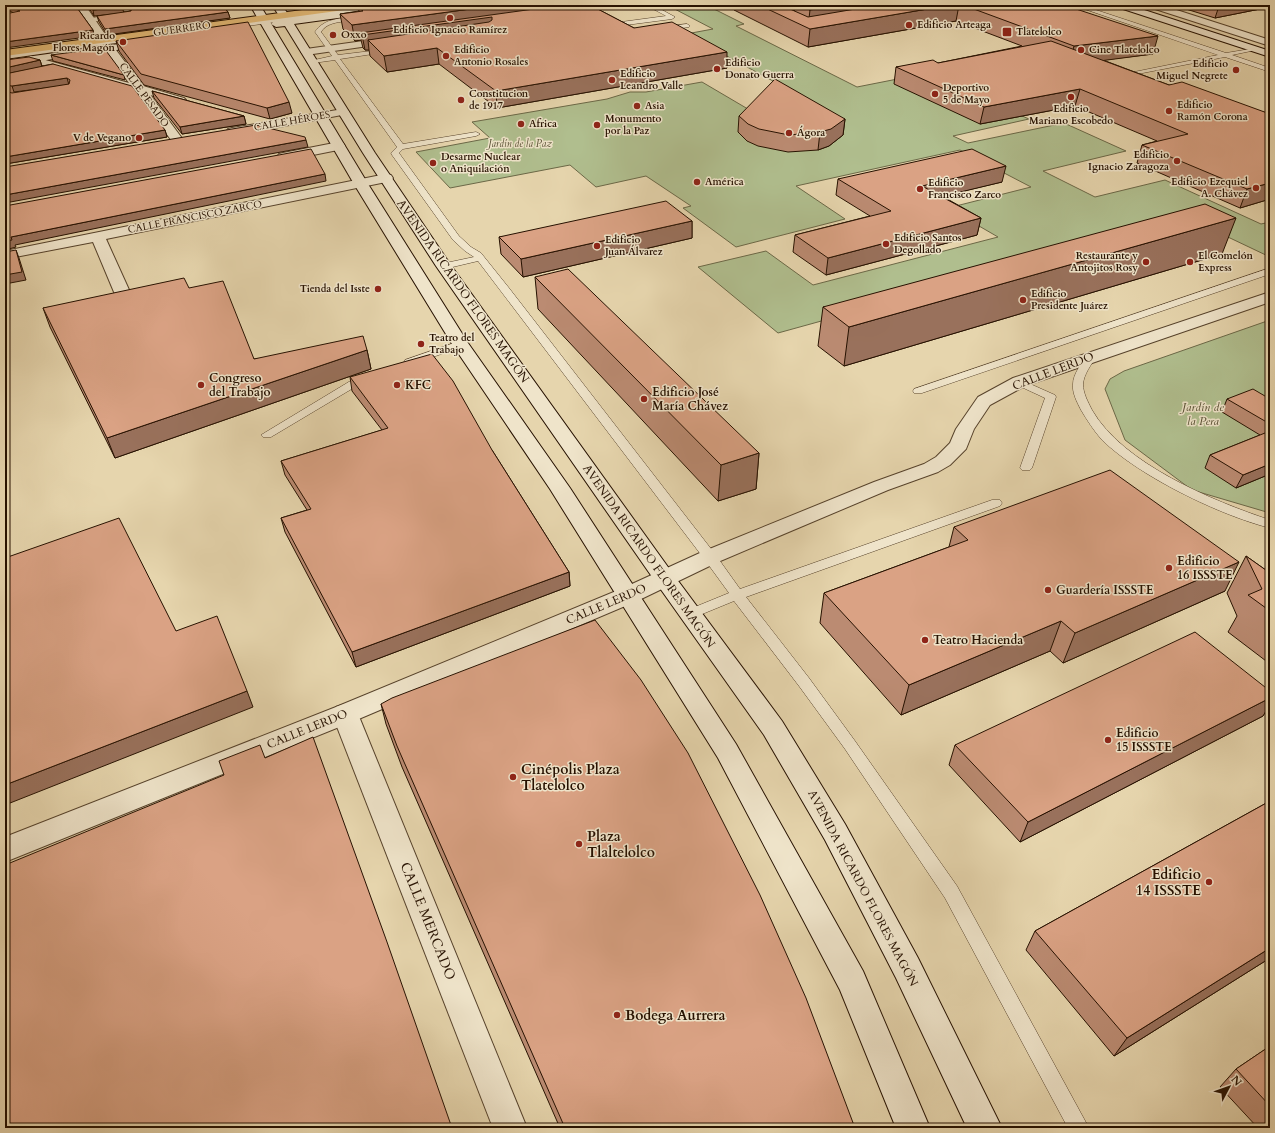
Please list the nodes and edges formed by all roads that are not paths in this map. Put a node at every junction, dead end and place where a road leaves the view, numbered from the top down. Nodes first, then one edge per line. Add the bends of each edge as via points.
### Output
1 (80, 5) edge
2 (254, 5) edge
3 (359, 5) edge
4 (389, 5) edge
5 (649, 5) edge
6 (1076, 5) edge
7 (1120, 5) edge
8 (1152, 5) edge
9 (123, 6) edge
10 (414, 8) edge
11 (671, 17) junction
12 (90, 20) junction
13 (287, 30) edge
14 (658, 30) edge
15 (1238, 32) junction
16 (636, 33) edge
17 (1207, 33) junction
18 (1253, 37) junction
19 (170, 38) edge
20 (399, 39) edge
21 (154, 40) edge
22 (1270, 43) edge
23 (106, 44) junction
24 (1254, 48) junction
25 (390, 49) edge
26 (1270, 54) edge
27 (1226, 55) junction
28 (5, 57) edge
29 (336, 57) junction
30 (31, 59) junction
31 (58, 67) junction
32 (43, 70) edge
33 (1270, 70) edge
34 (1124, 76) edge
35 (139, 88) junction
36 (188, 102) edge
37 (343, 112) junction
38 (322, 116) junction
39 (248, 118) edge
40 (271, 125) junction
41 (293, 132) dead end
42 (216, 134) edge
43 (476, 134) dead end
44 (193, 139) edge
45 (316, 139) dead end
46 (178, 142) junction
47 (162, 144) edge
48 (339, 146) junction
49 (401, 147) junction
50 (269, 159) edge
51 (386, 178) junction
52 (361, 184) junction
53 (98, 237) junction
54 (5, 255) edge
55 (480, 258) junction
56 (444, 266) junction
57 (1270, 271) edge
58 (122, 292) edge
59 (1270, 296) edge
60 (460, 344) junction
61 (1091, 357) junction
62 (398, 366) edge
63 (377, 374) edge
64 (1019, 382) junction
65 (918, 391) dead end
66 (267, 435) dead end
67 (1026, 468) dead end
68 (996, 503) dead end
69 (1270, 524) edge
70 (710, 557) junction
71 (665, 579) junction
72 (629, 595) junction
73 (737, 595) junction
74 (690, 614) junction
75 (346, 714) junction
76 (5, 850) edge
77 (510, 1128) edge
78 (913, 1128) edge
79 (985, 1128) edge
80 (1079, 1128) edge

1 - 12 main road, CALLE PESADO
2 - 13 main road, AVENIDA RICARDO FLORES MAGÓN
3 - 13 main road, GUERRERO
4 - 13 lane
5 - 11 lane
6 - 27 lane
7 - 17 main road
8 - 15 main road
9 - 12 lane via 130,15
10 - 13 main road, GUERRERO
10 - 13 lane via 323,25 318,32
11 - 14 lane via 687,26
11 - 16 lane via 621,24
12 - 23 main road, CALLE PESADO
13 - 19 lane via 247,27
13 - 20 main road
13 - 23 main road, GUERRERO
13 - 28 lane via 244,24
13 - 29 lane
13 - 29 lane
13 - 37 main road, AVENIDA RICARDO FLORES MAGÓN
13 - 38 main road, AVENIDA RICARDO FLORES MAGÓN
15 - 17 main road
15 - 18 main road
17 - 24 main road
18 - 22 main road
18 - 24 main road
21 - 28 lane
23 - 28 main road, GUERRERO
23 - 30 main road, GUERRERO
23 - 35 main road, CALLE PESADO
24 - 26 main road
24 - 27 lane
25 - 29 lane
27 - 33 lane
27 - 34 lane
28 - 30 main road, GUERRERO
29 - 49 lane
30 - 31 main road
31 - 32 lane
31 - 35 main road
35 - 36 main road
35 - 46 main road, CALLE PESADO
37 - 38 main road, CALLE HÉROES
37 - 51 main road, AVENIDA RICARDO FLORES MAGÓN
38 - 40 main road, CALLE HÉROES
38 - 48 main road, AVENIDA RICARDO FLORES MAGÓN
39 - 40 main road
40 - 41 main road
40 - 42 main road, CALLE HÉROES
43 - 49 lane
44 - 46 main road
45 - 48 main road
46 - 47 main road
48 - 50 main road
48 - 52 main road, AVENIDA RICARDO FLORES MAGÓN
49 - 55 lane via 395,153 408,174 456,238
51 - 52 main road, CALLE FRANCISCO ZARCO
51 - 56 main road, AVENIDA RICARDO FLORES MAGÓN
52 - 53 main road, CALLE FRANCISCO ZARCO
52 - 60 main road, AVENIDA RICARDO FLORES MAGÓN
53 - 54 main road, CALLE FRANCISCO ZARCO
53 - 58 main road
55 - 56 lane
55 - 70 lane
56 - 71 main road, AVENIDA RICARDO FLORES MAGÓN
57 - 65 lane
59 - 61 main road, CALLE LERDO
60 - 62 lane
60 - 72 main road, AVENIDA RICARDO FLORES MAGÓN via 560,488
61 - 64 main road, CALLE LERDO
61 - 69 lane via 1080,374 1078,386 1087,410 1108,439 1143,465 1185,489 1229,510
63 - 66 lane via 356,382
64 - 67 lane via 1051,397
64 - 70 main road, CALLE LERDO via 984,401 965,429 959,445 943,461 931,468
68 - 73 lane
70 - 71 main road, CALLE LERDO
70 - 73 lane
71 - 72 main road, CALLE LERDO
71 - 74 main road, AVENIDA RICARDO FLORES MAGÓN
72 - 75 main road, CALLE LERDO
72 - 78 main road, AVENIDA RICARDO FLORES MAGÓN via 727,751 852,982
73 - 74 lane
73 - 80 lane via 850,745 951,892
74 - 79 main road, AVENIDA RICARDO FLORES MAGÓN via 773,728 835,832 907,968
75 - 76 main road, CALLE LERDO
75 - 77 main road, CALLE MERCADO

